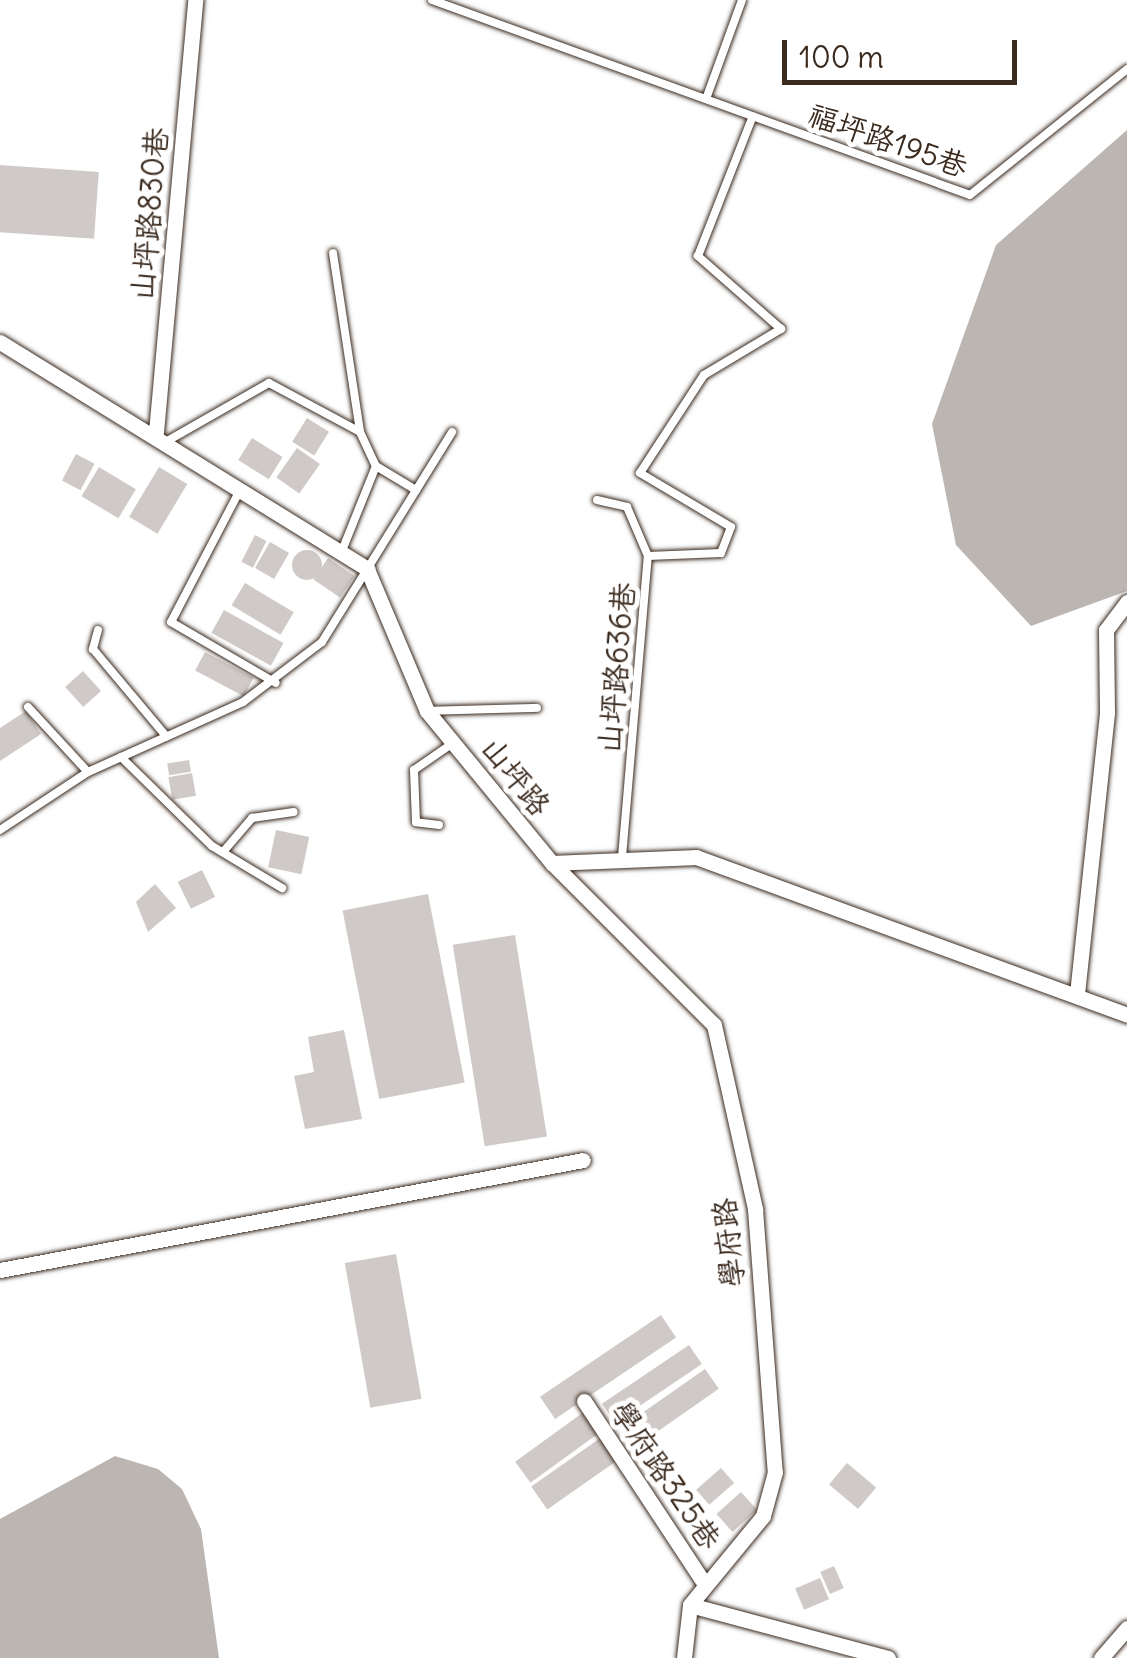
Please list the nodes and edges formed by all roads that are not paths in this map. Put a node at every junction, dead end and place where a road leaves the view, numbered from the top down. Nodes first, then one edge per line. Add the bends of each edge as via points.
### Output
1 (195, 0) edge
2 (432, 0) edge
3 (742, 0) edge
4 (1127, 70) edge
5 (706, 100) junction
6 (753, 116) junction
7 (333, 253) dead end
8 (0, 342) edge
9 (360, 432) junction
10 (452, 432) dead end
11 (162, 436) junction
12 (376, 466) junction
13 (242, 486) junction
14 (416, 490) junction
15 (597, 500) dead end
16 (344, 548) junction
17 (648, 556) junction
18 (368, 568) junction
19 (1127, 602) edge
20 (98, 630) dead end
21 (276, 683) junction
22 (28, 708) dead end
23 (538, 708) dead end
24 (427, 711) junction
25 (166, 736) junction
26 (454, 743) junction
27 (122, 757) junction
28 (88, 772) junction
29 (294, 812) dead end
30 (439, 825) dead end
31 (0, 830) edge
32 (223, 852) junction
33 (622, 857) junction
34 (552, 864) junction
35 (282, 888) dead end
36 (1077, 994) junction
37 (1127, 1015) edge
38 (583, 1160) dead end
39 (0, 1270) edge
40 (584, 1401) dead end
41 (702, 1580) junction
42 (690, 1605) junction
43 (1127, 1628) edge
44 (684, 1658) edge
45 (888, 1658) edge
46 (1101, 1658) edge

1 - 11 street, 山坪路830巷
2 - 5 lane, 福坪路195巷
3 - 5 lane
4 - 6 lane, 福坪路195巷 via 970,195
5 - 6 lane, 福坪路195巷
6 - 17 lane, 山坪路636巷 via 698,256 781,329 704,375 640,472 731,526 721,553
7 - 9 lane
8 - 11 street, 山坪路
9 - 11 lane via 270,383
9 - 12 lane
10 - 14 lane
11 - 13 street, 山坪路
12 - 14 lane
12 - 16 lane
13 - 16 street, 山坪路
13 - 21 lane via 171,622
14 - 18 lane
15 - 17 lane via 627,508
16 - 18 street, 山坪路
17 - 33 lane, 山坪路636巷
18 - 21 lane via 338,624
18 - 24 street, 山坪路
19 - 36 street via 1106,630 1108,712
20 - 25 lane via 93,649
21 - 25 lane
22 - 28 lane
23 - 24 lane
24 - 26 street, 山坪路
25 - 27 lane
26 - 30 lane via 414,770 416,822
26 - 34 street, 山坪路
27 - 28 lane
27 - 32 lane
28 - 31 lane
29 - 32 lane via 252,818
32 - 35 lane
33 - 34 street
33 - 36 street via 696,857
34 - 41 street, 學府路 via 639,940 714,1025 755,1209 775,1472 763,1516
36 - 37 street
38 - 39 street
40 - 41 street, 學府路325巷
41 - 42 street, 學府路
42 - 44 street, 學府路
42 - 45 street
43 - 46 street

